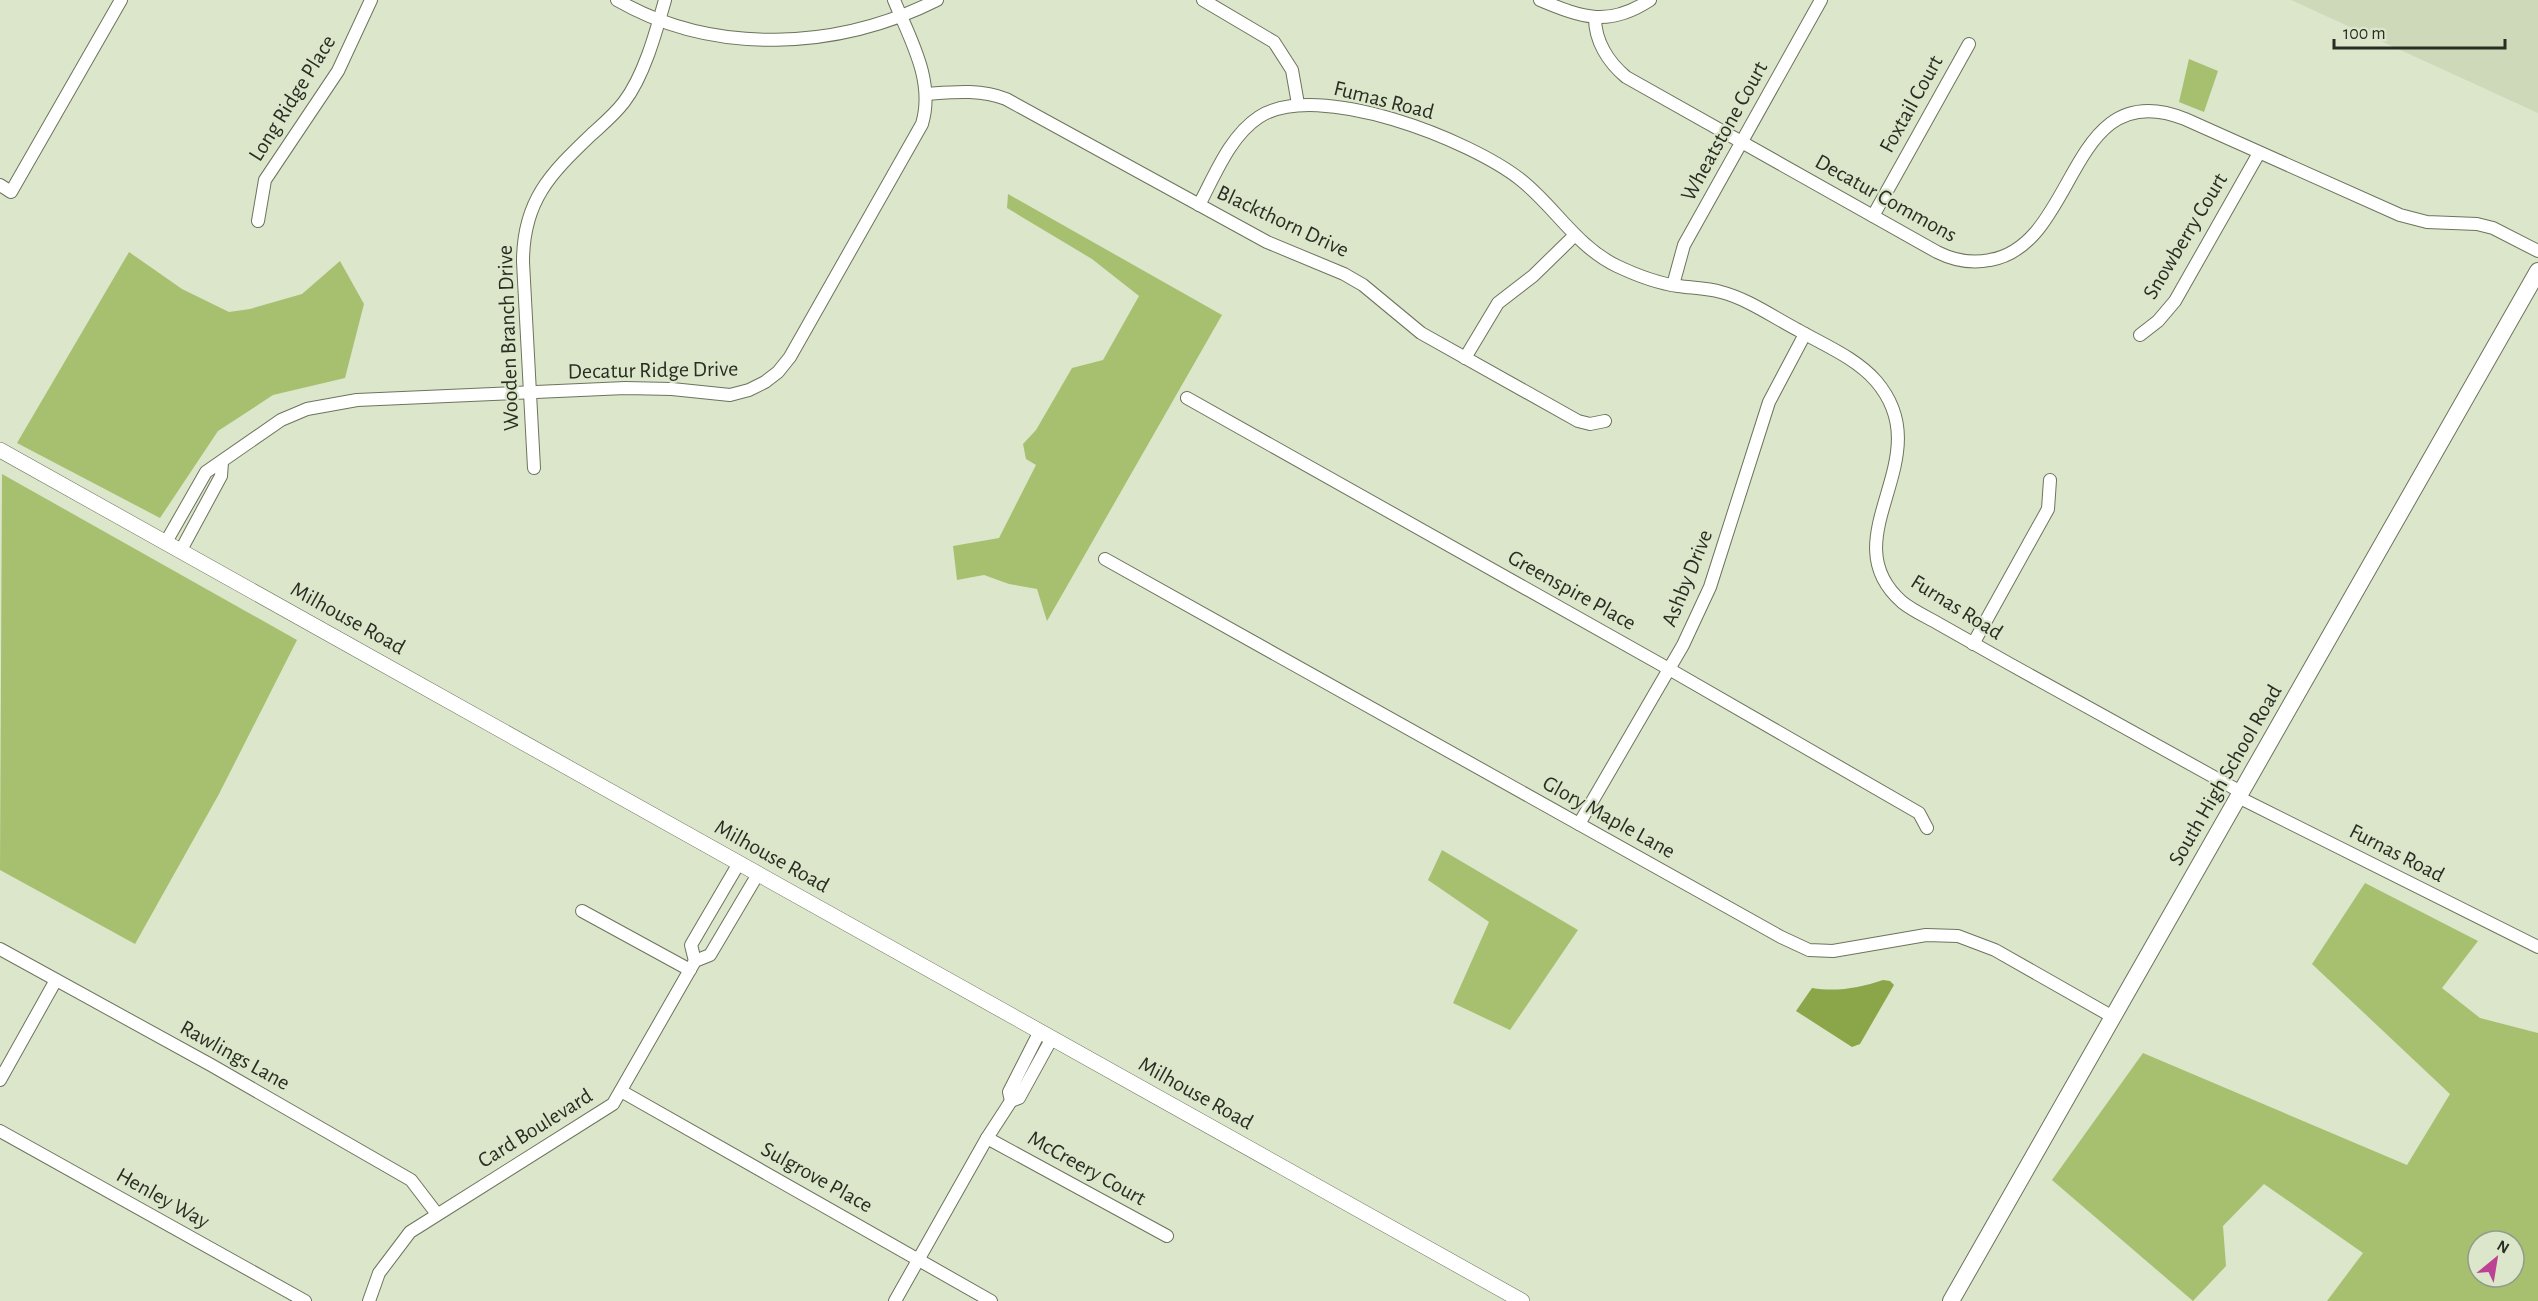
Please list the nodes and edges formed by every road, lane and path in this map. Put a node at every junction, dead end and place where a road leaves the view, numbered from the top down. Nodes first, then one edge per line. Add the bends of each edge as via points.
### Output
1 (121, 0) edge
2 (371, 0) edge
3 (617, 0) edge
4 (665, 0) edge
5 (894, 0) edge
6 (937, 0) edge
7 (1203, 0) edge
8 (1540, 0) edge
9 (1650, 0) edge
10 (1821, 0) edge
11 (901, 17) junction
12 (1595, 18) junction
13 (659, 20) junction
14 (1969, 44) dead end
15 (926, 93) junction
16 (1298, 104) junction
17 (1741, 143) junction
18 (2259, 153) junction
19 (5, 188) edge
20 (1199, 205) junction
21 (1873, 216) junction
22 (258, 221) dead end
23 (1575, 235) junction
24 (2538, 251) edge
25 (2538, 271) edge
26 (1673, 285) junction
27 (1804, 334) junction
28 (2140, 335) dead end
29 (1465, 358) junction
30 (530, 393) junction
31 (1187, 398) dead end
32 (1605, 421) dead end
33 (0, 450) edge
34 (222, 462) junction
35 (534, 468) dead end
36 (2050, 480) dead end
37 (166, 542) junction
38 (181, 550) junction
39 (1105, 560) dead end
40 (1973, 644) junction
41 (1669, 669) junction
42 (2239, 794) junction
43 (1579, 824) junction
44 (1927, 828) dead end
45 (739, 863) junction
46 (758, 874) junction
47 (582, 911) dead end
48 (2538, 947) edge
49 (0, 949) edge
50 (693, 965) junction
51 (57, 980) junction
52 (2113, 1017) junction
53 (1046, 1035) junction
54 (0, 1080) edge
55 (621, 1091) junction
56 (0, 1131) edge
57 (987, 1138) junction
58 (437, 1214) junction
59 (1167, 1236) dead end
60 (918, 1258) junction
61 (305, 1301) edge
62 (369, 1301) edge
63 (895, 1301) edge
64 (991, 1301) edge
65 (1522, 1301) edge
66 (1951, 1301) edge

1 - 19 street
2 - 22 street, Long Ridge Place via 338,70 265,180
3 - 13 street
4 - 13 street, Wooden Branch Drive
5 - 11 street, Decatur Ridge Drive
6 - 11 street
7 - 16 street via 1274,42 1292,70
8 - 12 street
9 - 12 street via 1624,14
10 - 17 street, Wheatstone Court
11 - 13 street via 835,36 772,41 709,34
11 - 15 street, Decatur Ridge Drive via 923,71
12 - 17 street, Decatur Commons via 1602,48 1617,70
13 - 30 street, Wooden Branch Drive via 627,98 550,175 530,213 523,262
14 - 21 street, Foxtail Court
15 - 20 street, Blackthorn Drive via 965,91 1006,99
15 - 30 street, Decatur Ridge Drive via 917,134 790,357 770,379 727,395 625,388
16 - 20 street, Fumas Road via 1267,112 1245,127
16 - 23 street, Fumas Road via 1380,116 1460,144 1516,176
17 - 21 street, Decatur Commons
17 - 26 street, Wheatstone Court via 1684,245
18 - 21 street, Decatur Commons via 2175,115 2144,112 2123,117 2090,143 2034,236 2013,253 1987,261 1950,258
18 - 24 street, Decatur Commons via 2400,214 2427,222 2487,226
18 - 28 street, Snowberry Court via 2175,301
20 - 29 street, Blackthorn Drive via 1277,247 1344,274 1421,333
23 - 26 street, Furnas Road via 1614,265
23 - 29 street via 1495,306
25 - 42 main road, South High School Road
26 - 27 street, Furnas Road via 1721,292
27 - 40 street, Furnas Road via 1867,372 1885,392 1895,416 1898,457 1876,530 1876,551 1883,577 1902,602
27 - 41 street, Ashby Drive via 1769,402 1716,569
29 - 32 street, Blackthorn Drive via 1578,421
30 - 34 street, Decatur Ridge Drive via 357,400 307,409 281,420
30 - 35 street, Wooden Branch Drive
31 - 41 street, Greenspire Place
33 - 37 street, Milhouse Road
34 - 37 street, Decatur Ridge Drive via 206,472
34 - 38 street via 221,476
36 - 40 street via 2048,509
37 - 38 street, Milhouse Road
38 - 45 street, Milhouse Road
39 - 43 street, Glory Maple Lane
40 - 42 street, Furnas Road
41 - 43 street, Ashby Drive
41 - 44 street, Greenspire Place via 1919,813
42 - 48 street, Furnas Road
42 - 52 main road, South High School Road
43 - 52 street, Glory Maple Lane via 1809,950 1833,951 1926,935 1958,936 1995,950
45 - 46 street, Milhouse Road
45 - 50 street, Card Boulevard via 692,945
46 - 50 street, Card Boulevard via 710,955
46 - 53 street, Milhouse Road
47 - 50 street
49 - 51 street, Rawlings Lane
50 - 55 street, Card Boulevard
51 - 54 street
51 - 58 street, Rawlings Lane via 411,1180
52 - 66 main road, South High School Road
53 - 57 street via 1019,1098 1011,1101
53 - 65 street, Milhouse Road
55 - 58 street, Card Boulevard via 613,1104 585,1123
55 - 60 street, Sulgrove Place
56 - 61 street, Henley Way
57 - 59 street, McCreery Court
57 - 60 street
58 - 62 street, Card Boulevard via 410,1232 379,1273
60 - 63 street
60 - 64 street, Sulgrove Place

